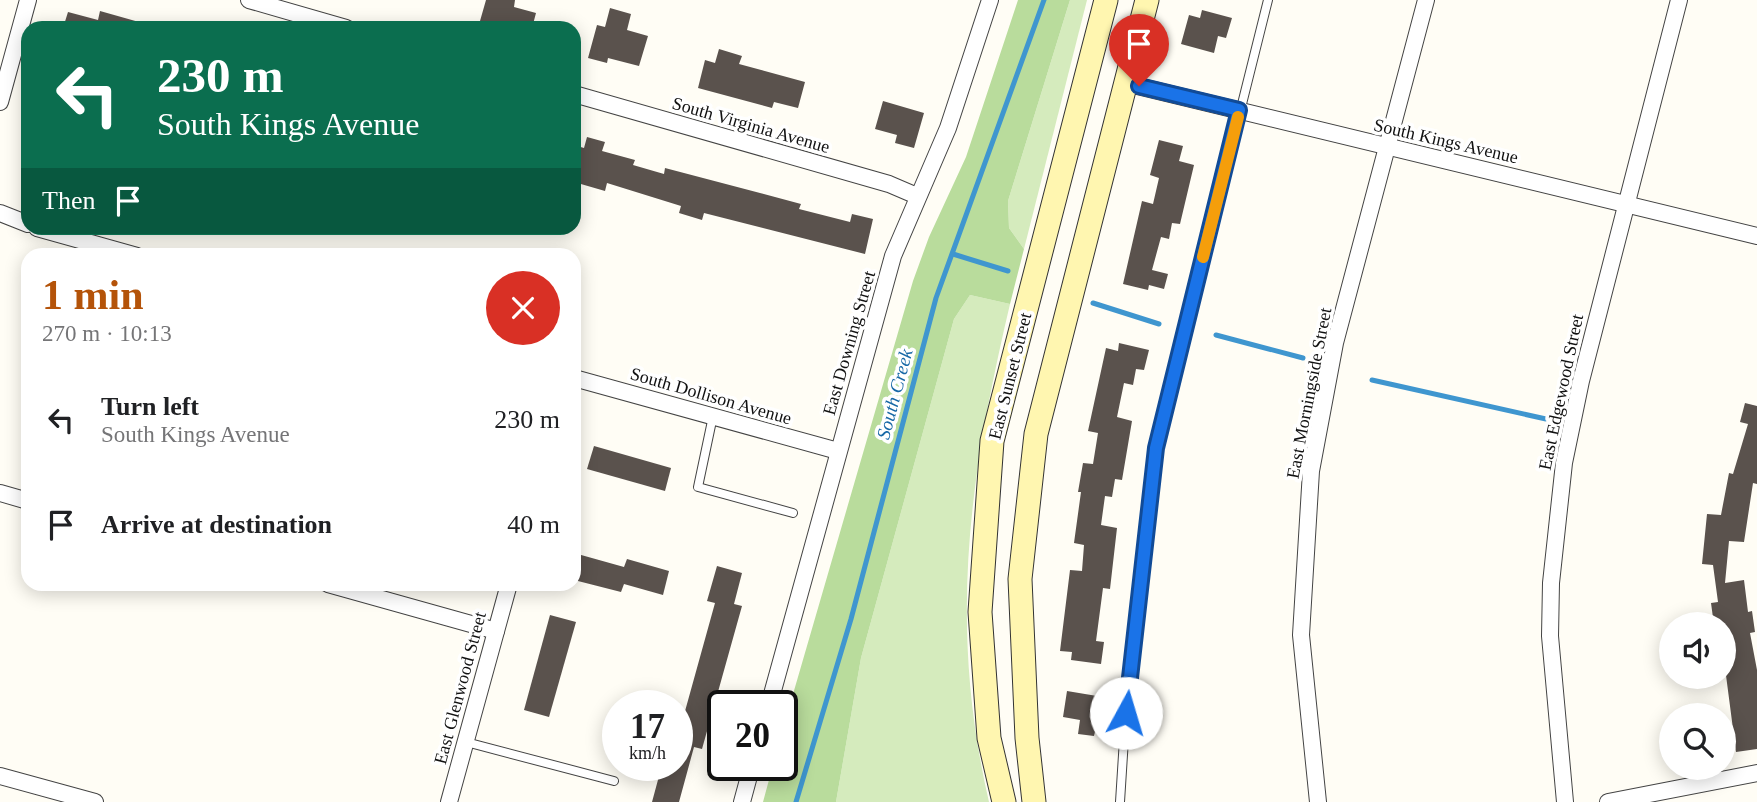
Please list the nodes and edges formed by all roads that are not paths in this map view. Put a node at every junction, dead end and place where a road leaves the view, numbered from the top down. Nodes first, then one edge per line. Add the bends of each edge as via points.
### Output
1 (28, 0) edge
2 (249, 0) edge
3 (990, 0) edge
4 (1106, 0) edge
5 (1147, 0) edge
6 (1268, 0) edge
7 (1426, 0) edge
8 (1679, 0) edge
9 (22, 21) edge
10 (322, 21) edge
11 (21, 26) edge
12 (1125, 83) junction
13 (581, 96) edge
14 (0, 102) edge
15 (1239, 110) junction
16 (1387, 147) junction
17 (917, 197) junction
18 (1625, 203) junction
19 (0, 213) edge
20 (21, 221) edge
21 (62, 235) edge
22 (1757, 236) edge
23 (108, 248) edge
24 (581, 380) edge
25 (713, 416) junction
26 (838, 451) junction
27 (0, 493) edge
28 (21, 499) edge
29 (793, 513) dead end
30 (353, 591) edge
31 (507, 591) edge
32 (496, 631) junction
33 (773, 690) edge
34 (466, 742) junction
35 (1757, 773) edge
36 (0, 776) edge
37 (748, 781) edge
38 (614, 782) dead end
39 (95, 802) edge
40 (449, 802) edge
41 (742, 802) edge
42 (1004, 802) edge
43 (1034, 802) edge
44 (1120, 802) edge
45 (1318, 802) edge
46 (1565, 802) edge
47 (1608, 802) edge

1 - 9 street
2 - 10 street
3 - 17 street, East Downing Street via 948,128
4 - 42 main road, East Sunset Street via 992,441 980,612 989,738
5 - 12 main road
6 - 15 lane
7 - 16 street, East Morningside Street
8 - 18 street, East Edgewood Street
11 - 14 street
12 - 15 street, South Kings Avenue
12 - 43 main road via 1036,434 1020,579
13 - 17 street, South Virginia Avenue via 889,184
15 - 16 street, South Kings Avenue
15 - 44 lane via 1156,448
16 - 18 street, South Kings Avenue
16 - 45 street, East Morningside Street via 1335,343 1311,471 1301,635
17 - 26 street, East Downing Street via 894,256
18 - 22 street, South Kings Avenue
18 - 46 street, East Edgewood Street via 1581,381 1556,529 1550,636
19 - 20 street
21 - 23 street
24 - 25 street, South Dollison Avenue
25 - 26 street, South Dollison Avenue
25 - 29 lane via 698,486
26 - 33 street, East Downing Street
27 - 28 street
30 - 32 street
31 - 32 street, East Glenwood Street
32 - 34 street, East Glenwood Street
34 - 38 lane
34 - 40 street, East Glenwood Street
35 - 47 street
36 - 39 street
37 - 41 street

